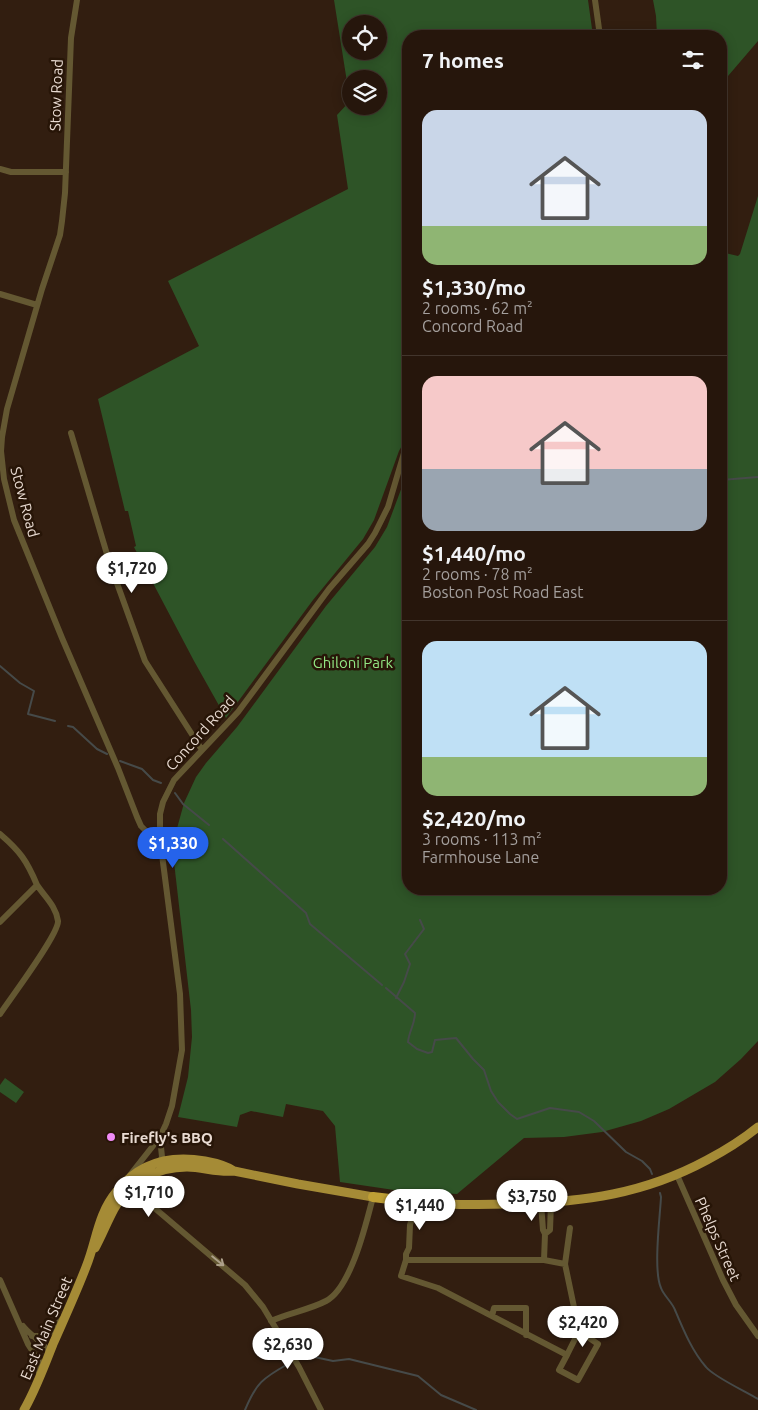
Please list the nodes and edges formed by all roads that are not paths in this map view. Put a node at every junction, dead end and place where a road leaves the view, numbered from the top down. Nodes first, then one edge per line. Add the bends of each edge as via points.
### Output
1 (76, 0) edge
2 (595, 0) edge
3 (599, 30) edge
4 (0, 169) edge
5 (66, 172) junction
6 (0, 294) edge
7 (37, 306) junction
8 (71, 433) dead end
9 (402, 460) edge
10 (202, 750) junction
11 (159, 833) junction
12 (0, 834) edge
13 (37, 885) junction
14 (0, 922) edge
15 (0, 1014) edge
16 (758, 1127) edge
17 (160, 1138) junction
18 (152, 1148) junction
19 (159, 1166) junction
20 (677, 1175) junction
21 (121, 1186) junction
22 (131, 1188) junction
23 (373, 1197) junction
24 (415, 1202) junction
25 (551, 1203) junction
26 (542, 1204) junction
27 (570, 1228) dead end
28 (546, 1234) junction
29 (91, 1255) junction
30 (406, 1260) junction
31 (544, 1260) junction
32 (565, 1264) junction
33 (0, 1280) edge
34 (68, 1312) junction
35 (492, 1316) junction
36 (18, 1321) junction
37 (271, 1321) junction
38 (579, 1331) junction
39 (526, 1335) junction
40 (32, 1336) junction
41 (758, 1336) edge
42 (28, 1344) junction
43 (50, 1353) junction
44 (568, 1355) junction
45 (38, 1382) junction
46 (24, 1410) edge
47 (322, 1410) edge

1 - 5 street, Stow Road via 71,38
2 - 3 street
4 - 5 street
5 - 7 street, Stow Road via 60,235
6 - 7 street
7 - 11 street, Stow Road via 4,423 1,451 7,493 24,546 137,818 146,831
8 - 10 street via 145,661
9 - 10 street, Concord Road via 388,507 372,538 329,589 238,712
10 - 11 street, Concord Road via 168,790 160,814
11 - 17 street, Concord Road via 180,994 182,1035 181,1065 168,1120
12 - 13 street via 17,848
13 - 14 street
13 - 15 street via 55,907 59,924
16 - 20 main road via 736,1144
17 - 18 street, Concord Road
17 - 19 street via 162,1157
18 - 19 street
18 - 21 street, Concord Road
19 - 21 main road, East Main Street via 138,1172
19 - 22 main road, East Main Street
19 - 23 main road via 234,1171
20 - 25 main road via 621,1193
20 - 41 street, Phelps Street via 723,1280
21 - 29 main road, East Main Street via 100,1221
22 - 29 main road, East Main Street via 114,1208
22 -> 37 street via 235,1275
23 - 24 highway
23 - 37 street via 352,1267 336,1294 326,1301
24 - 26 main road
24 - 30 street
25 - 26 main road
25 - 28 street via 550,1230
26 - 28 street
27 - 32 street
28 - 31 street
29 - 34 main road, East Main Street
30 - 31 street
30 - 35 street via 401,1276 438,1288
31 - 32 street
32 - 38 street
33 - 36 street
34 - 40 street via 47,1336
34 - 43 main road, East Main Street
35 - 39 street
35 - 39 street via 494,1308 526,1308
36 - 40 street
36 - 42 street
37 - 47 street
38 - 44 street
38 - 44 street via 598,1344 578,1380 559,1370
39 - 44 street
40 - 43 street
42 - 43 street via 40,1352
42 - 45 street via 39,1361
43 - 45 main road, East Main Street
45 - 46 main road, East Main Street

